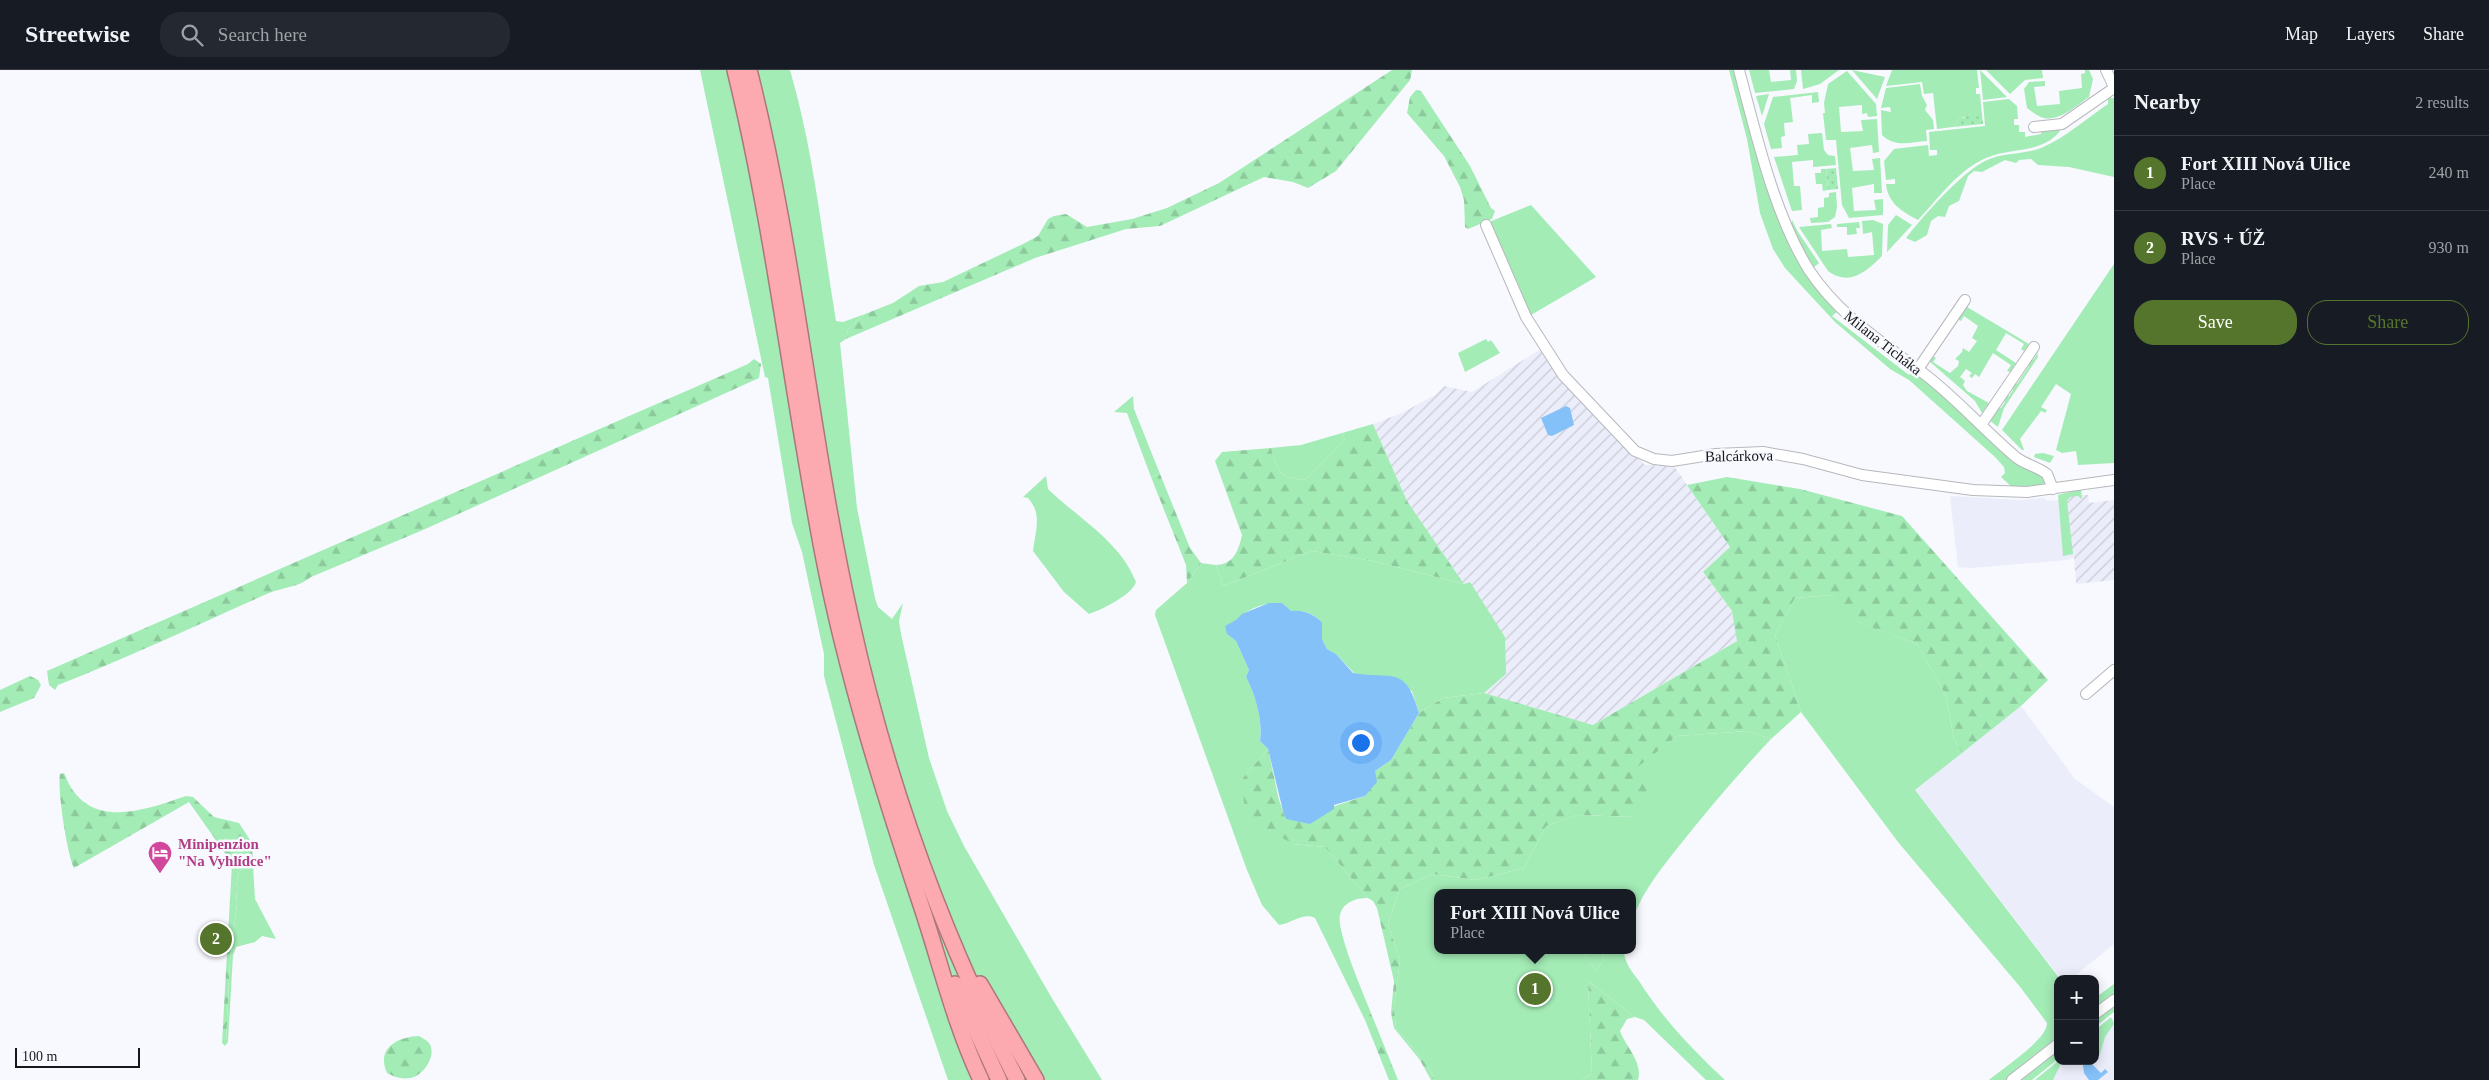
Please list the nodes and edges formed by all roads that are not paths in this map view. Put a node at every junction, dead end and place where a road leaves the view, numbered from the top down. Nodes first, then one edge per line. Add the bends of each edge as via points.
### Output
1 (735, 70) edge
2 (750, 70) edge
3 (1738, 70) edge
4 (2106, 70) edge
5 (2114, 88) edge
6 (2034, 126) dead end
7 (1486, 225) dead end
8 (1965, 300) dead end
9 (2034, 347) dead end
10 (1918, 369) junction
11 (1981, 424) junction
12 (2114, 480) edge
13 (2053, 489) junction
14 (2114, 670) edge
15 (2086, 694) dead end
16 (920, 902) junction
17 (940, 913) junction
18 (2114, 1000) edge
19 (2099, 1011) edge
20 (2054, 1047) edge
21 (981, 1080) edge
22 (1000, 1080) edge
23 (1017, 1080) edge
24 (1036, 1080) edge
25 (2012, 1080) edge

1 - 16 highway via 769,229 809,474 837,618 866,735
2 - 17 highway via 782,227 850,619 893,780
3 - 10 street, Milana Ticháka via 1780,207 1801,255 1844,314
4 - 5 street
5 - 6 street via 2062,124
7 - 13 street, Balcárkova via 1526,317 1563,375 1635,451 1644,456 1672,461 1716,454 1763,452 1922,485 2016,493
8 - 10 street
9 - 11 street
10 - 11 street, Milana Ticháka
11 - 13 street, Milana Ticháka via 2018,458 2048,474
12 - 13 street, Balcárkova
14 - 15 street
16 - 21 highway via 960,1028
16 - 22 highway
17 - 23 highway
17 - 24 highway
18 - 19 street
20 - 25 street

